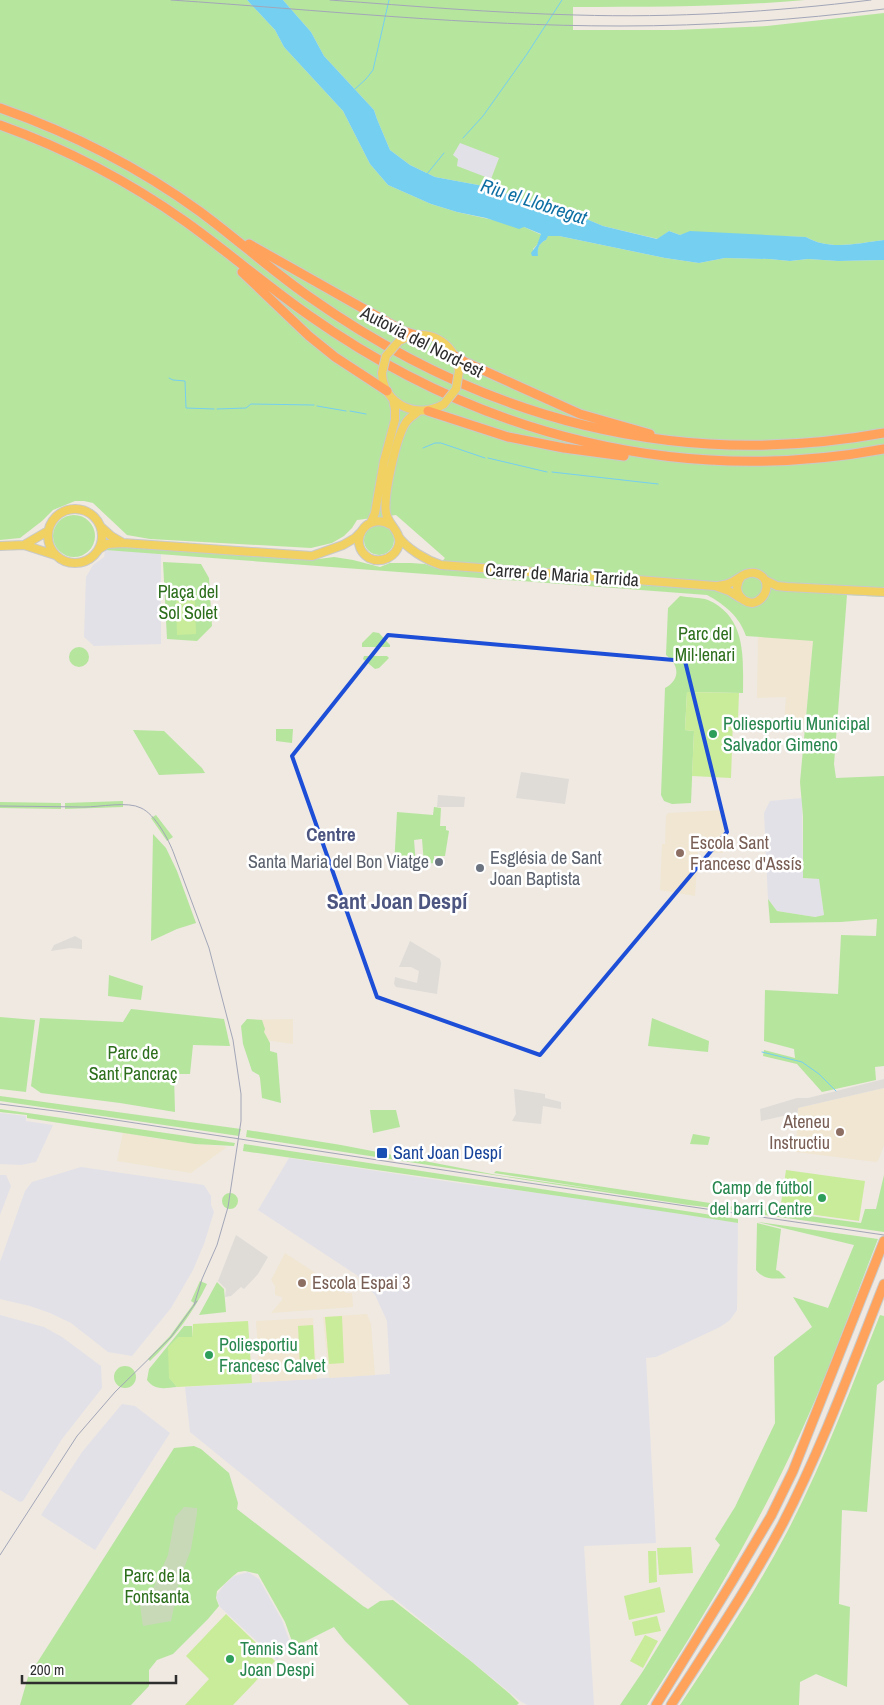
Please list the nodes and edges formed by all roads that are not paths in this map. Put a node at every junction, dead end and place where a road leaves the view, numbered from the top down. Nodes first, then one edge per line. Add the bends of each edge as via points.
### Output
1 (0, 108) edge
2 (0, 126) edge
3 (223, 229) junction
4 (210, 240) junction
5 (415, 335) junction
6 (455, 356) junction
7 (387, 391) junction
8 (393, 399) junction
9 (423, 411) junction
10 (884, 433) edge
11 (687, 443) junction
12 (884, 449) edge
13 (684, 459) junction
14 (371, 522) junction
15 (391, 525) junction
16 (101, 527) junction
17 (48, 531) junction
18 (361, 532) junction
19 (398, 536) junction
20 (122, 543) junction
21 (24, 545) junction
22 (343, 545) junction
23 (0, 546) edge
24 (98, 549) junction
25 (413, 550) junction
26 (362, 551) junction
27 (55, 554) junction
28 (393, 554) junction
29 (742, 577) junction
30 (765, 580) junction
31 (715, 586) junction
32 (787, 587) junction
33 (884, 592) edge
34 (764, 597) junction
35 (740, 598) junction
36 (883, 1244) edge
37 (884, 1284) edge
38 (656, 1705) edge
39 (671, 1705) edge

1 - 3 highway, Autovia del Nord-est via 111,156 170,191
2 - 4 highway, Autovia del Nord-est via 67,152 111,174
3 - 5 highway
3 - 11 highway, Autovia del Nord-est via 308,296 386,346 443,375 568,422 625,435
4 - 7 highway via 309,336
4 - 13 highway, Autovia del Nord-est via 333,332 407,376 507,419 562,437 625,451
5 - 6 main road via 428,335 440,340
5 - 7 main road, bridge via 399,341 386,356 382,373
6 - 9 main road, bridge via 459,371 456,389 444,404
6 - 11 highway via 580,414
7 - 8 main road
8 - 9 main road via 406,408
8 - 14 main road via 396,416
9 - 13 highway via 523,440 623,456
9 - 15 main road via 404,425 392,464 386,507
10 - 11 highway, Autovia del Nord-est via 773,446
12 - 13 highway, Autovia del Nord-est via 777,462
14 - 15 main road
14 - 18 main road
15 - 19 main road
16 - 17 main road via 88,512 72,508 57,515
16 - 20 main road
16 - 24 main road
17 - 21 main road
17 - 27 main road via 48,544
18 - 22 main road
18 - 26 main road via 359,542
19 - 25 main road, Carrer de Maria Tarrida
19 - 28 main road via 398,546
20 - 22 main road via 312,556
20 - 24 main road via 107,544
21 - 23 main road
21 - 27 main road
22 - 26 main road
24 - 27 main road via 91,558 78,563 66,562
25 - 28 main road
25 - 31 main road, Carrer de Maria Tarrida via 436,564 448,566
26 - 28 main road via 378,560
29 - 30 main road via 754,573
29 - 31 main road, Carrer de Maria Tarrida
29 - 35 main road via 737,587
30 - 32 main road
30 - 34 main road via 767,589
31 - 35 main road, Carrer de Maria Tarrida
32 - 33 main road
32 - 34 main road
34 - 35 main road via 752,603
36 - 38 highway via 794,1471 733,1580
37 - 39 highway via 822,1438 788,1512 747,1587

